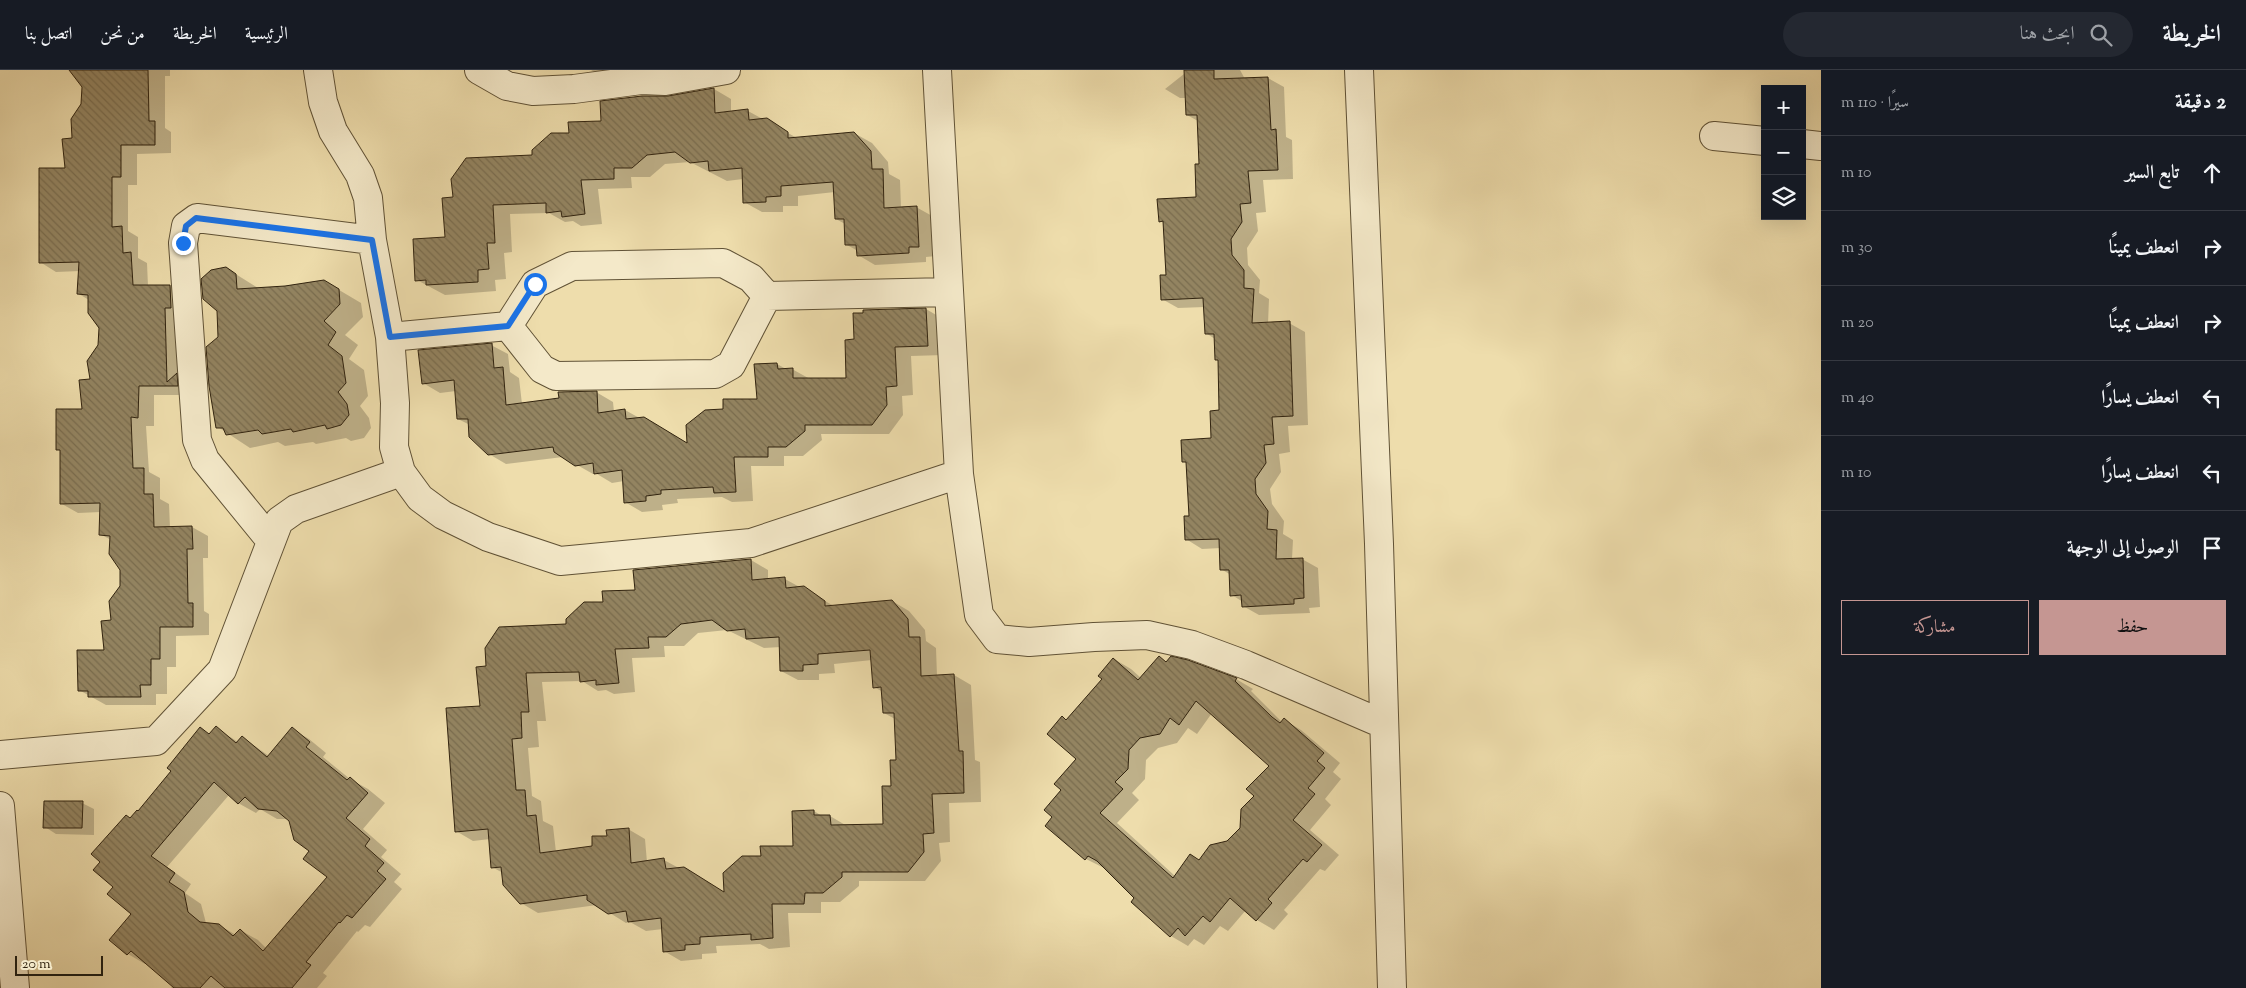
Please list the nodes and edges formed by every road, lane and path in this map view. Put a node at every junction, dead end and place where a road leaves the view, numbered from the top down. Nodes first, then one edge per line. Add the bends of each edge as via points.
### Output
1 (318, 70) edge
2 (479, 70) edge
3 (726, 70) edge
4 (937, 70) edge
5 (1359, 70) edge
6 (1714, 136) dead end
7 (1761, 140) edge
8 (1806, 144) edge
9 (1821, 146) edge
10 (372, 240) junction
11 (949, 292) junction
12 (767, 296) junction
13 (508, 326) junction
14 (390, 337) junction
15 (401, 472) junction
16 (959, 474) junction
17 (271, 541) junction
18 (1383, 724) junction
19 (0, 755) edge
20 (0, 806) edge
21 (15, 988) edge
22 (1392, 988) edge

1 - 10 street via 323,102 333,131 360,174 368,198
2 - 3 street via 507,86 533,90 574,89 641,80 665,81
4 - 11 street
5 - 18 street via 1379,544
6 - 7 street
8 - 9 street
10 - 14 street
10 - 17 street via 196,218 186,226 183,243 197,440 205,460
11 - 12 street
11 - 16 street
12 - 13 street via 751,278 723,263 572,266 535,284
12 - 13 street via 731,366 715,374 556,376 542,369
13 - 14 street
14 - 15 street via 395,403 394,447
15 - 16 street via 420,498 443,516 488,537 560,561 751,543
15 - 17 street via 296,509 279,521
16 - 18 street via 979,615 997,639 1029,642 1147,635 1192,646 1246,665
17 - 19 street via 222,670 156,741
18 - 22 street
20 - 21 street

